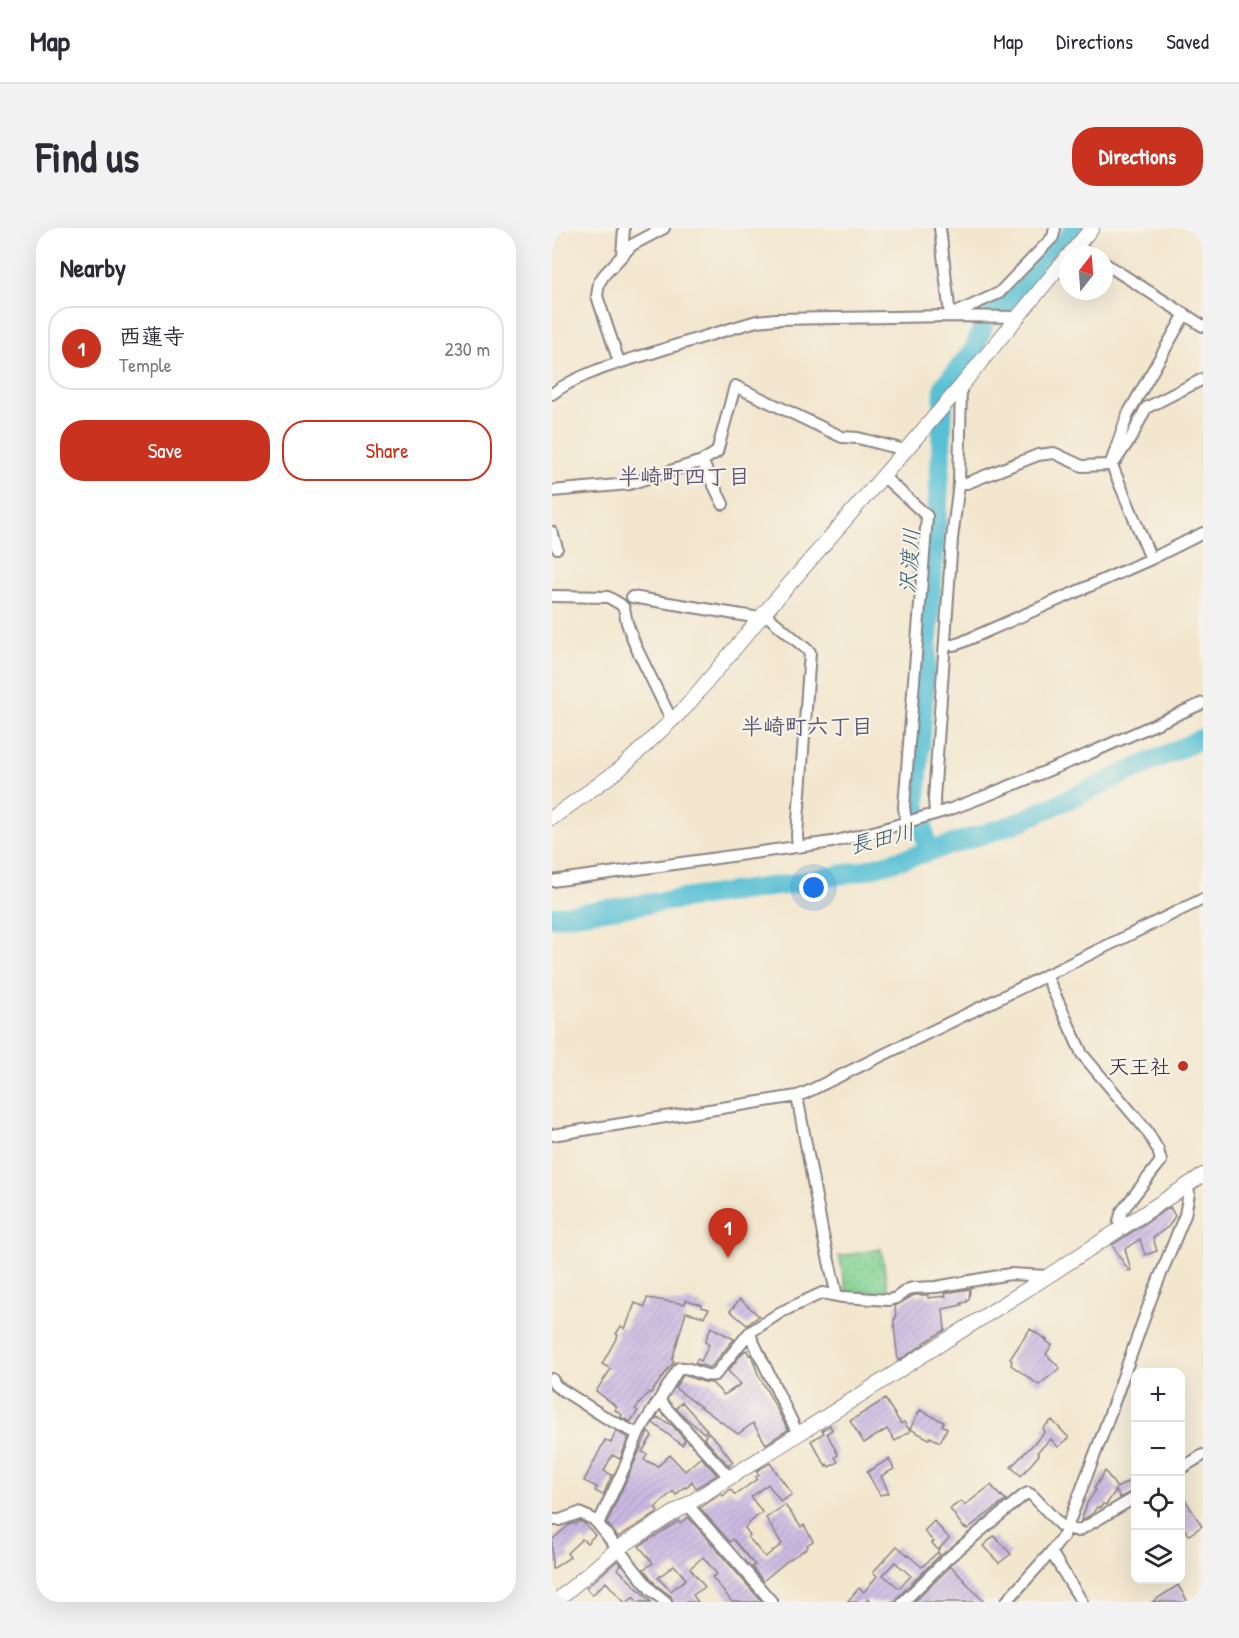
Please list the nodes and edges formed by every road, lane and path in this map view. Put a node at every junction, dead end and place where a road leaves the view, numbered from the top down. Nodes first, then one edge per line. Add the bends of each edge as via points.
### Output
1 (624, 228) edge
2 (664, 228) edge
3 (940, 228) edge
4 (1055, 228) edge
5 (1092, 228) edge
6 (1076, 246) edge
7 (622, 255) junction
8 (1059, 266) edge
9 (1113, 269) edge
10 (1185, 314) junction
11 (950, 316) junction
12 (1017, 317) junction
13 (1203, 326) edge
14 (619, 362) junction
15 (1203, 379) edge
16 (961, 386) junction
17 (552, 394) edge
18 (905, 450) junction
19 (702, 460) junction
20 (1111, 463) junction
21 (883, 476) junction
22 (959, 483) junction
23 (552, 491) edge
24 (723, 504) dead end
25 (552, 532) edge
26 (1203, 533) edge
27 (557, 548) dead end
28 (1151, 559) junction
29 (552, 596) edge
30 (632, 597) dead end
31 (763, 616) junction
32 (945, 644) junction
33 (1203, 703) edge
34 (672, 721) junction
35 (935, 813) junction
36 (552, 818) edge
37 (906, 822) junction
38 (798, 847) junction
39 (552, 881) edge
40 (1203, 898) edge
41 (1046, 975) junction
42 (796, 1096) junction
43 (552, 1135) edge
44 (1203, 1175) edge
45 (1187, 1186) junction
46 (1121, 1228) junction
47 (1048, 1276) junction
48 (837, 1296) junction
49 (749, 1333) junction
50 (552, 1379) edge
51 (659, 1400) junction
52 (638, 1434) junction
53 (798, 1434) junction
54 (1203, 1455) edge
55 (1185, 1466) edge
56 (730, 1478) junction
57 (1131, 1500) edge
58 (688, 1505) junction
59 (552, 1520) edge
60 (598, 1524) junction
61 (1067, 1529) junction
62 (617, 1549) junction
63 (1051, 1552) junction
64 (555, 1602) edge
65 (666, 1602) edge
66 (772, 1602) edge
67 (903, 1602) edge
68 (1006, 1602) edge
69 (1082, 1602) edge

1 - 7 street
2 - 7 street via 632,245
3 - 11 street
4 - 11 street via 1053,237 999,293
5 - 6 street
7 - 14 street via 599,283 597,296
8 - 12 street
9 - 10 street
10 - 13 street
10 - 20 street via 1128,414
11 - 12 street
11 - 14 street via 757,321
12 - 16 street
14 - 17 street
15 - 20 street via 1146,408 1132,436
16 - 18 street
16 - 22 street
18 - 19 street via 842,437 735,386 717,452
18 - 21 street
19 - 23 street via 629,484
19 - 24 street
20 - 22 street via 1082,466 1054,453 1038,455
20 - 28 street
21 - 31 street
21 - 37 street via 927,516 904,807
22 - 32 street
25 - 27 street
26 - 28 street
28 - 32 street via 960,643
29 - 34 street via 608,597 624,608 635,645
30 - 31 street
31 - 34 street
31 - 38 street via 810,652
32 - 35 street
33 - 35 street via 988,795
34 - 36 street via 620,769
35 - 37 street
37 - 38 street
38 - 39 street
40 - 41 street
41 - 42 street
41 - 46 street via 1082,1054 1147,1131 1158,1150 1161,1161 1122,1211
42 - 43 street
42 - 48 street
44 - 45 street
45 - 46 street
45 - 61 street via 1185,1215
46 - 47 street
47 - 48 street via 1010,1274 913,1288 889,1300
47 - 53 street
48 - 49 street via 822,1293 781,1312
49 - 51 street via 715,1375 679,1368
49 - 53 street
50 - 52 street via 556,1386
51 - 52 street
51 - 56 street
52 - 60 street
53 - 56 street
54 - 55 street
56 - 58 street
57 - 61 street via 1082,1530
58 - 62 street
58 - 66 street
59 - 60 street via 579,1513
60 - 62 street
61 - 63 street
61 - 67 street via 1033,1496 1024,1495 948,1558
62 - 64 street
62 - 65 street
63 - 68 street
63 - 69 street

